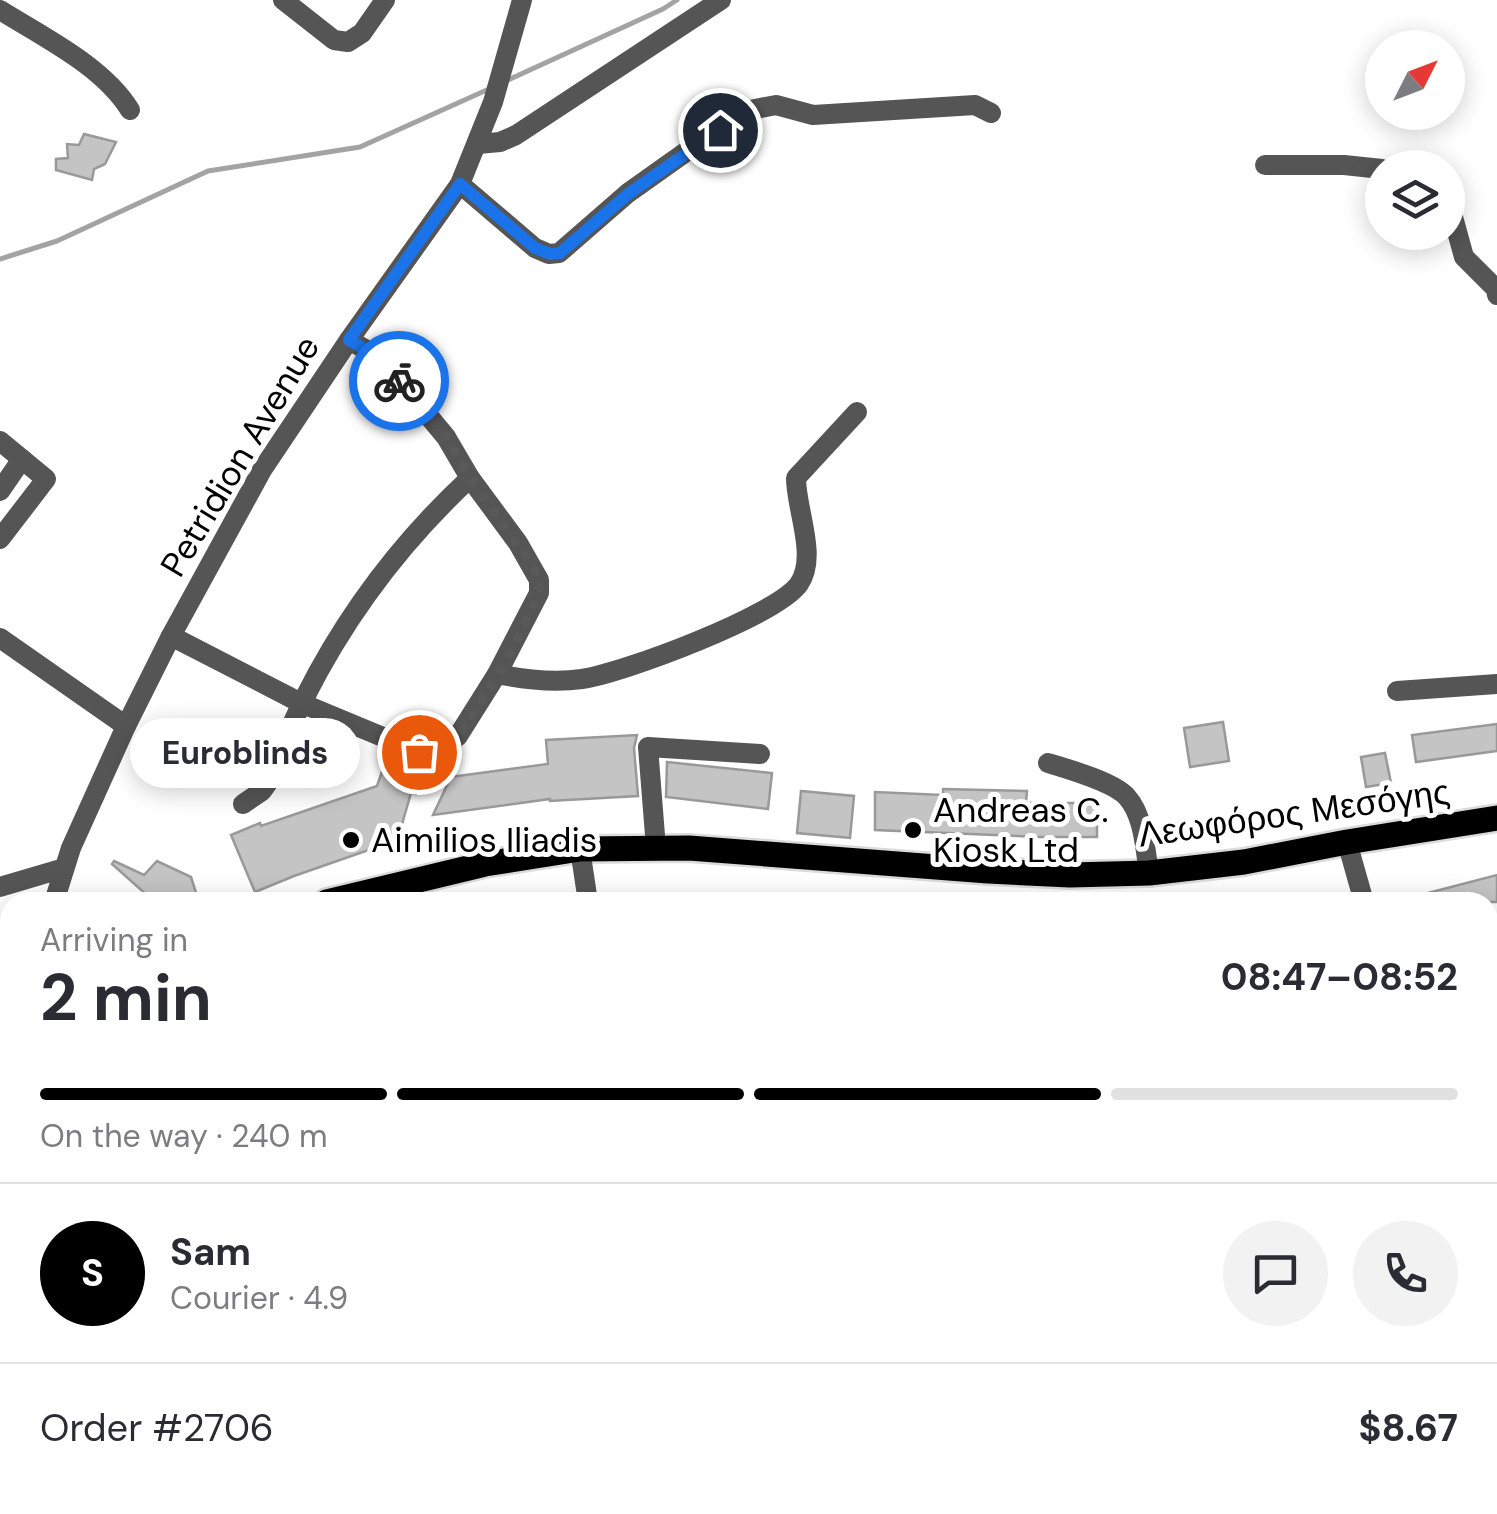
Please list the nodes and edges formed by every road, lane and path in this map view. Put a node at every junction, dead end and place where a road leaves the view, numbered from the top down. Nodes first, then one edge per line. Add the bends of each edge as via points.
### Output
1 (283, 0) edge
2 (385, 0) edge
3 (522, 0) edge
4 (721, 0) edge
5 (0, 10) edge
6 (130, 110) dead end
7 (990, 113) dead end
8 (481, 137) junction
9 (1266, 165) dead end
10 (1365, 167) edge
11 (460, 184) junction
12 (1462, 250) edge
13 (1496, 292) edge
14 (349, 340) junction
15 (856, 412) dead end
16 (0, 441) edge
17 (22, 459) junction
18 (470, 478) junction
19 (0, 490) edge
20 (0, 539) edge
21 (172, 636) junction
22 (0, 638) edge
23 (498, 674) junction
24 (1497, 684) edge
25 (1398, 691) dead end
26 (301, 703) junction
27 (126, 726) junction
28 (760, 754) dead end
29 (1048, 763) dead end
30 (243, 804) dead end
31 (1497, 818) edge
32 (1347, 842) junction
33 (656, 848) junction
34 (580, 849) junction
35 (64, 868) junction
36 (1149, 873) junction
37 (0, 886) edge
38 (57, 892) edge
39 (369, 892) edge
40 (586, 892) edge
41 (1361, 892) edge

1 - 2 street via 334,40 348,42
3 - 8 street, Petridion Avenue
4 - 8 street via 516,135 500,142
5 - 6 street via 83,63
7 - 11 street via 975,105 813,115 776,105 750,110 628,194 560,253 535,248
8 - 11 street, Petridion Avenue
9 - 10 street
11 - 14 street, Petridion Avenue
12 - 13 street
14 - 18 street via 386,365 446,437
14 - 21 street, Petridion Avenue via 262,470
15 - 23 street via 796,478 808,564 798,585 777,603 660,656 584,679 548,682
16 - 17 street
17 - 19 street
17 - 20 street via 46,479
18 - 23 street via 539,580 539,593
18 - 26 street via 374,581
21 - 26 street
21 - 27 street, Petridion Avenue
22 - 27 street
23 - 26 street via 458,736 430,754
24 - 25 street
26 - 30 street via 267,784
27 - 35 street, Petridion Avenue
28 - 33 street via 648,746
29 - 36 street via 1126,796 1142,829
31 - 32 main road, Λεωφόρος Μεσόγης
32 - 36 main road, Λεωφόρος Μεσόγης
32 - 41 street
33 - 34 main road, Λεωφόρος Μεσόγης
33 - 36 main road, Λεωφόρος Μεσόγης via 988,872
34 - 39 main road, Λεωφόρος Μεσόγης
34 - 40 street
35 - 37 street
35 - 38 street, Petridion Avenue

